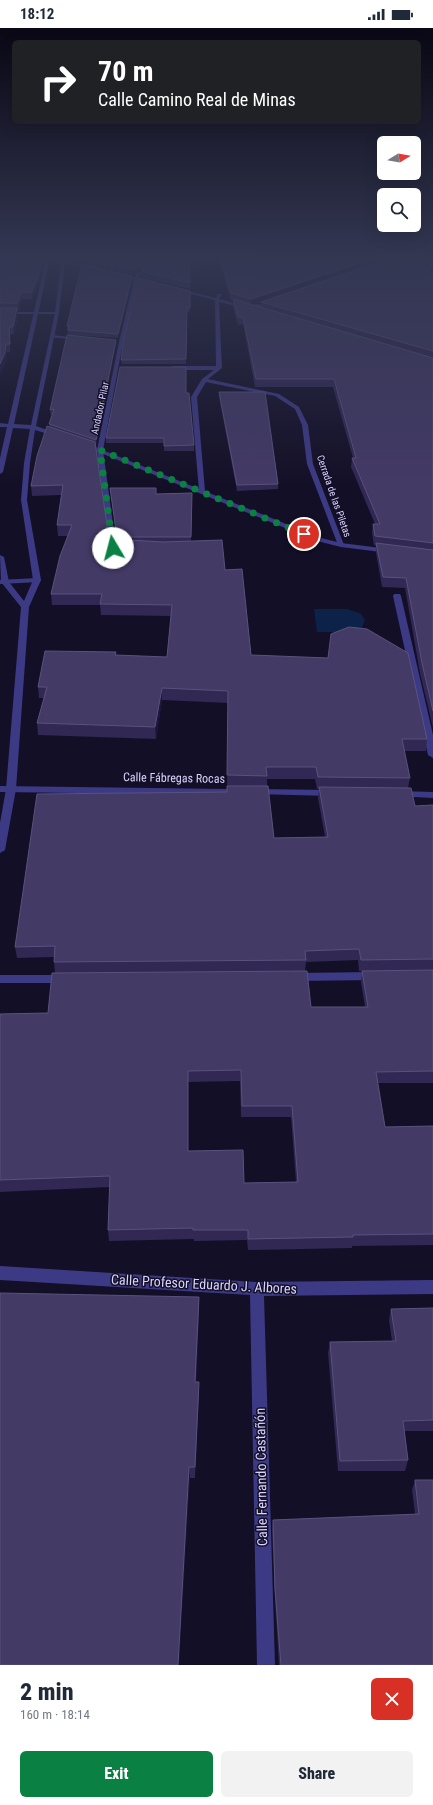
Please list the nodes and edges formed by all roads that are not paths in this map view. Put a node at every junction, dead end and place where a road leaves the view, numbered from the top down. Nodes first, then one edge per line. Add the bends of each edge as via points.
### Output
1 (31, 333) edge
2 (123, 333) edge
3 (219, 333) edge
4 (52, 336) joint
5 (83, 339) edge
6 (113, 342) edge
7 (121, 342) junction
8 (118, 368) junction
9 (125, 368) edge
10 (164, 368) edge
11 (219, 368) junction
12 (204, 380) junction
13 (0, 425) edge
14 (11, 425) junction
15 (33, 427) junction
16 (63, 437) edge
17 (78, 442) edge
18 (100, 450) junction
19 (0, 472) edge
20 (202, 492) junction
21 (341, 545) junction
22 (129, 548) edge
23 (398, 552) edge
24 (0, 557) edge
25 (37, 580) junction
26 (2, 582) edge
27 (397, 596) dead end
28 (25, 607) junction
29 (433, 755) edge
30 (0, 789) edge
31 (11, 789) junction
32 (337, 793) edge
33 (385, 794) edge
34 (433, 795) edge
35 (0, 850) edge
36 (386, 976) edge
37 (283, 977) edge
38 (79, 978) edge
39 (0, 979) edge
40 (0, 1273) edge
41 (433, 1287) edge
42 (257, 1290) junction
43 (266, 1665) edge

1 - 14 street
2 - 7 street, Andador Pilar
3 - 11 street
4 - 5 street
4 - 15 street
6 - 7 street
7 - 8 street, Andador Pilar
8 - 9 street
8 - 18 street, Andador Pilar
10 - 11 street
11 - 12 street
12 - 20 street via 194,397
12 - 21 street, Cerrada de las Piletas via 277,395 297,408 305,425 310,464
13 - 14 street
14 - 15 street
14 - 19 street
15 - 16 street
15 - 25 street via 24,500
17 - 18 street
18 - 20 street
18 - 22 street, Andador Pilar via 113,548
20 - 21 street via 319,540
21 - 23 street
24 - 26 street
25 - 26 street
25 - 28 street
26 - 28 street
27 - 29 street
28 - 31 street
30 - 31 street, Calle Fábregas Rocas
31 - 32 street, Calle Fábregas Rocas
31 - 35 street
33 - 34 street
36 - 37 street
38 - 39 street
40 - 42 street, Calle Profesor Eduardo J. Albores
41 - 42 street, Calle Profesor Eduardo J. Albores
42 - 43 street, Calle Fernando Castañón

